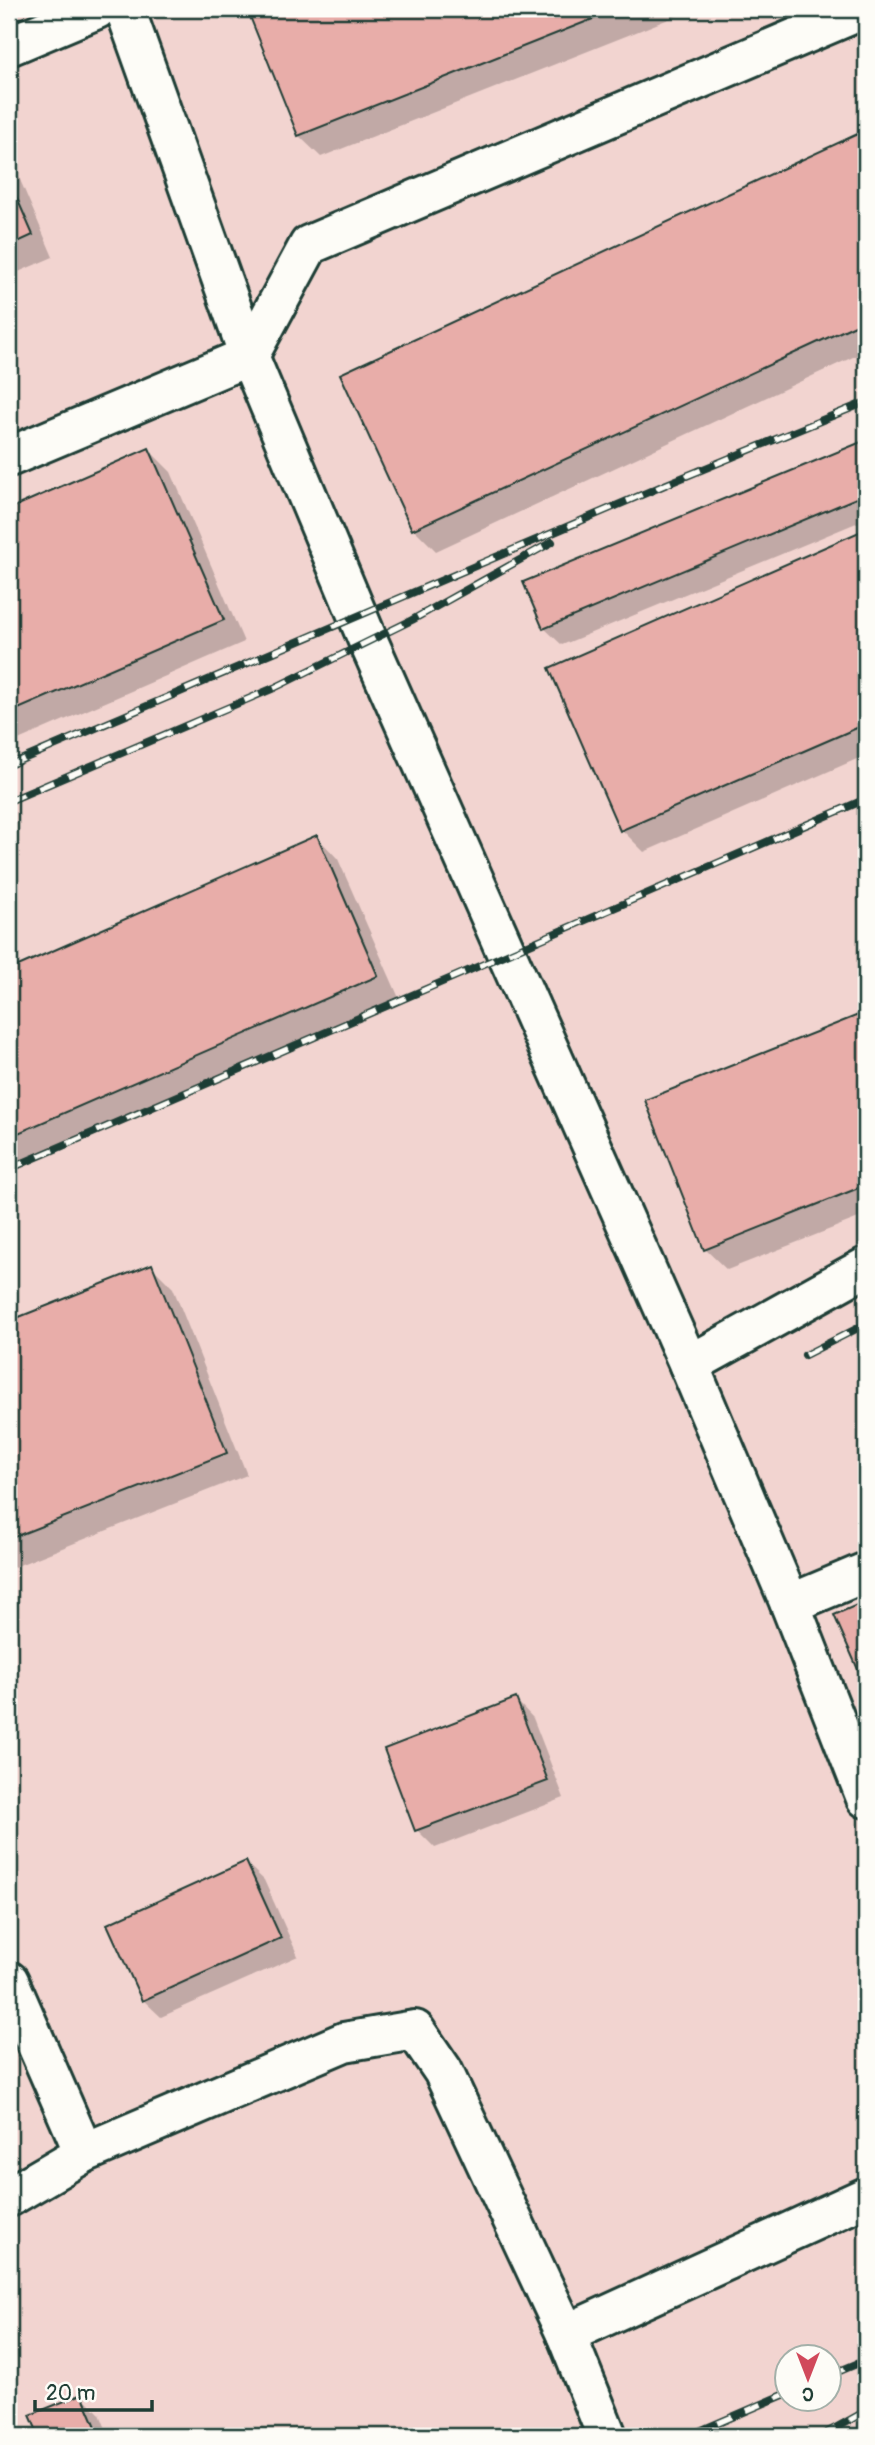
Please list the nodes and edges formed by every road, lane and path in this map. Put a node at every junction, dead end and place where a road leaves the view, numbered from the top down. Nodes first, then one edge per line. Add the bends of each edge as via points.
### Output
1 (97, 9) edge
2 (125, 9) edge
3 (864, 9) edge
4 (9, 46) edge
5 (249, 356) junction
6 (9, 457) edge
7 (866, 1267) edge
8 (688, 1365) junction
9 (866, 1572) edge
10 (790, 1604) junction
11 (866, 1798) edge
12 (9, 1981) edge
13 (84, 2153) junction
14 (9, 2197) edge
15 (866, 2197) edge
16 (566, 2334) junction
17 (607, 2436) edge

1 - 4 lane
2 - 5 lane
3 - 5 lane via 309,245
5 - 6 lane
5 - 8 lane via 369,643
7 - 8 lane
8 - 10 lane
9 - 10 lane
10 - 11 lane
12 - 13 lane
13 - 14 lane
13 - 16 lane via 344,2042 415,2030 443,2071
15 - 16 lane
16 - 17 lane

